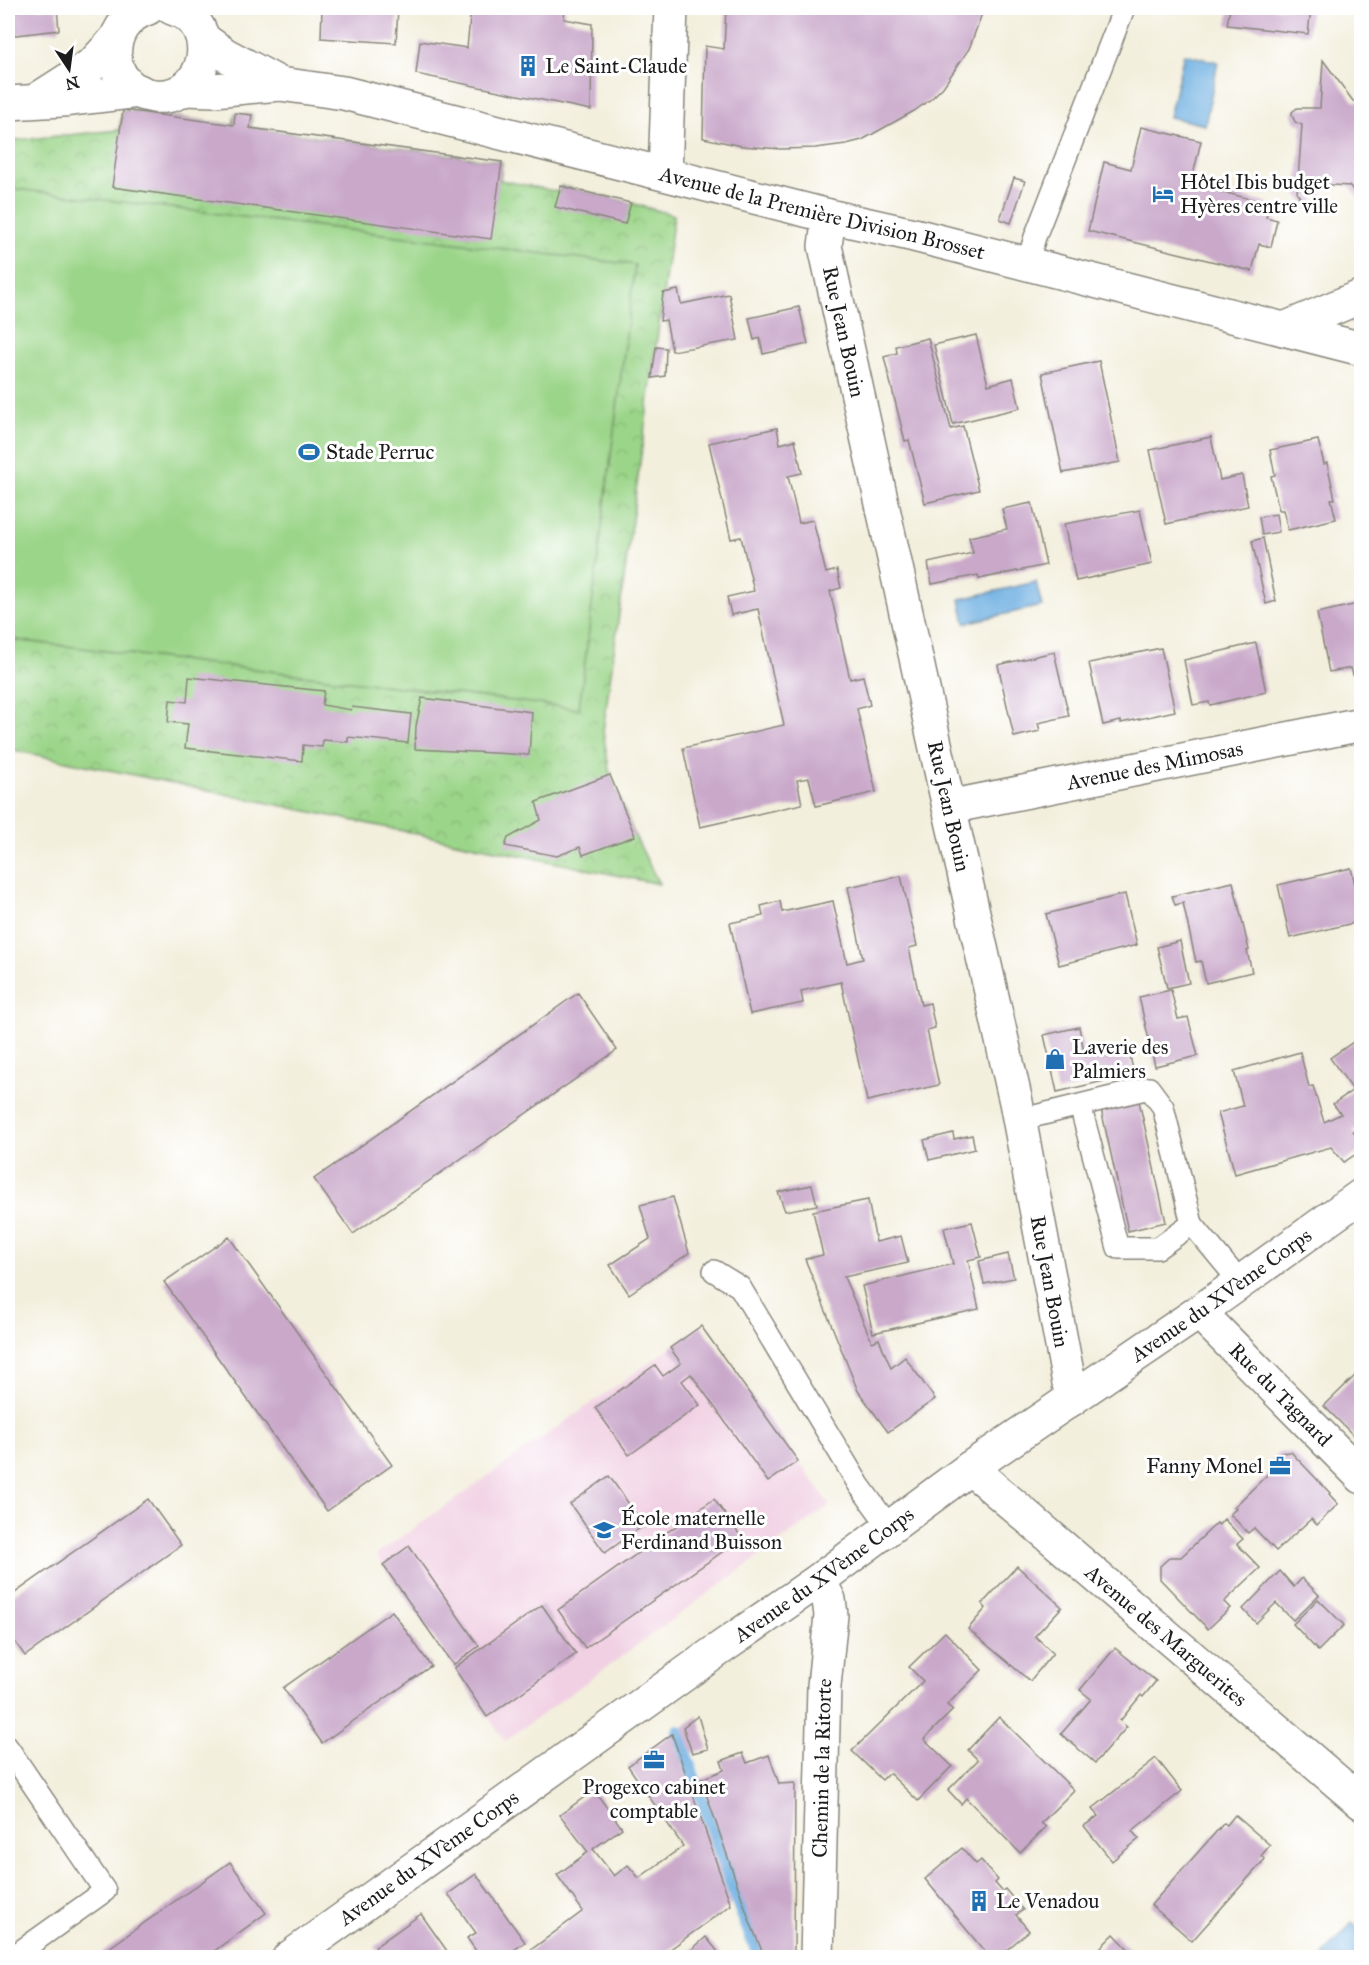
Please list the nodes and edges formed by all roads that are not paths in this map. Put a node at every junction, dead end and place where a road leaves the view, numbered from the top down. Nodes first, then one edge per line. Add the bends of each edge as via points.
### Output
1 (671, 8) edge
2 (1124, 8) edge
3 (186, 17) edge
4 (130, 18) edge
5 (280, 84) junction
6 (184, 88) junction
7 (139, 91) junction
8 (22, 102) edge
9 (665, 174) junction
10 (829, 216) junction
11 (1026, 264) junction
12 (1362, 296) edge
13 (1284, 329) junction
14 (1362, 349) edge
15 (1362, 724) edge
16 (949, 807) junction
17 (1080, 1105) junction
18 (1020, 1120) junction
19 (1362, 1196) edge
20 (1192, 1224) junction
21 (714, 1271) dead end
22 (1240, 1282) junction
23 (1199, 1312) junction
24 (1072, 1400) junction
25 (970, 1468) junction
26 (1362, 1477) edge
27 (890, 1528) junction
28 (819, 1580) junction
29 (8, 1748) edge
30 (1362, 1803) edge
31 (11, 1958) edge
32 (289, 1958) edge
33 (817, 1958) edge

1 - 9 street
2 - 11 lane
3 - 5 street, Avenue de la Première Division Brosset via 224,54
3 - 6 street via 204,52 202,67
4 - 7 street via 114,51 121,75
4 - 8 street via 93,64
5 - 6 street, Avenue de la Première Division Brosset via 214,90
5 - 9 street, Avenue de la Première Division Brosset via 344,93
6 - 7 street, Avenue de la Première Division Brosset via 170,95 154,96
7 - 8 street, Avenue de la Première Division Brosset
9 - 10 street, Avenue de la Première Division Brosset
10 - 11 street, Avenue de la Première Division Brosset
10 - 16 street, Rue Jean Bouin via 825,246
11 - 13 street, Avenue de la Première Division Brosset
12 - 13 street
13 - 14 street, Avenue de la Première Division Brosset
15 - 16 street, Avenue des Mimosas
16 - 18 street, Rue Jean Bouin
17 - 18 lane
17 - 20 lane via 1149,1088 1163,1107
17 - 20 lane via 1118,1248 1158,1248
18 - 24 street, Rue Jean Bouin
19 - 22 street, Avenue du XVème Corps
20 - 22 lane
21 - 27 lane via 740,1287 859,1485
22 - 23 street, Avenue du XVème Corps
23 - 24 street, Avenue du XVème Corps
23 - 26 street, Rue du Tagnard
24 - 25 street, Avenue du XVème Corps
25 - 27 street, Avenue du XVème Corps
25 - 30 street, Avenue des Marguerites
27 - 28 street, Avenue du XVème Corps
28 - 32 street, Avenue du XVème Corps
28 - 33 street, Chemin de la Ritorte via 831,1615 824,1686
29 - 31 lane via 105,1891

